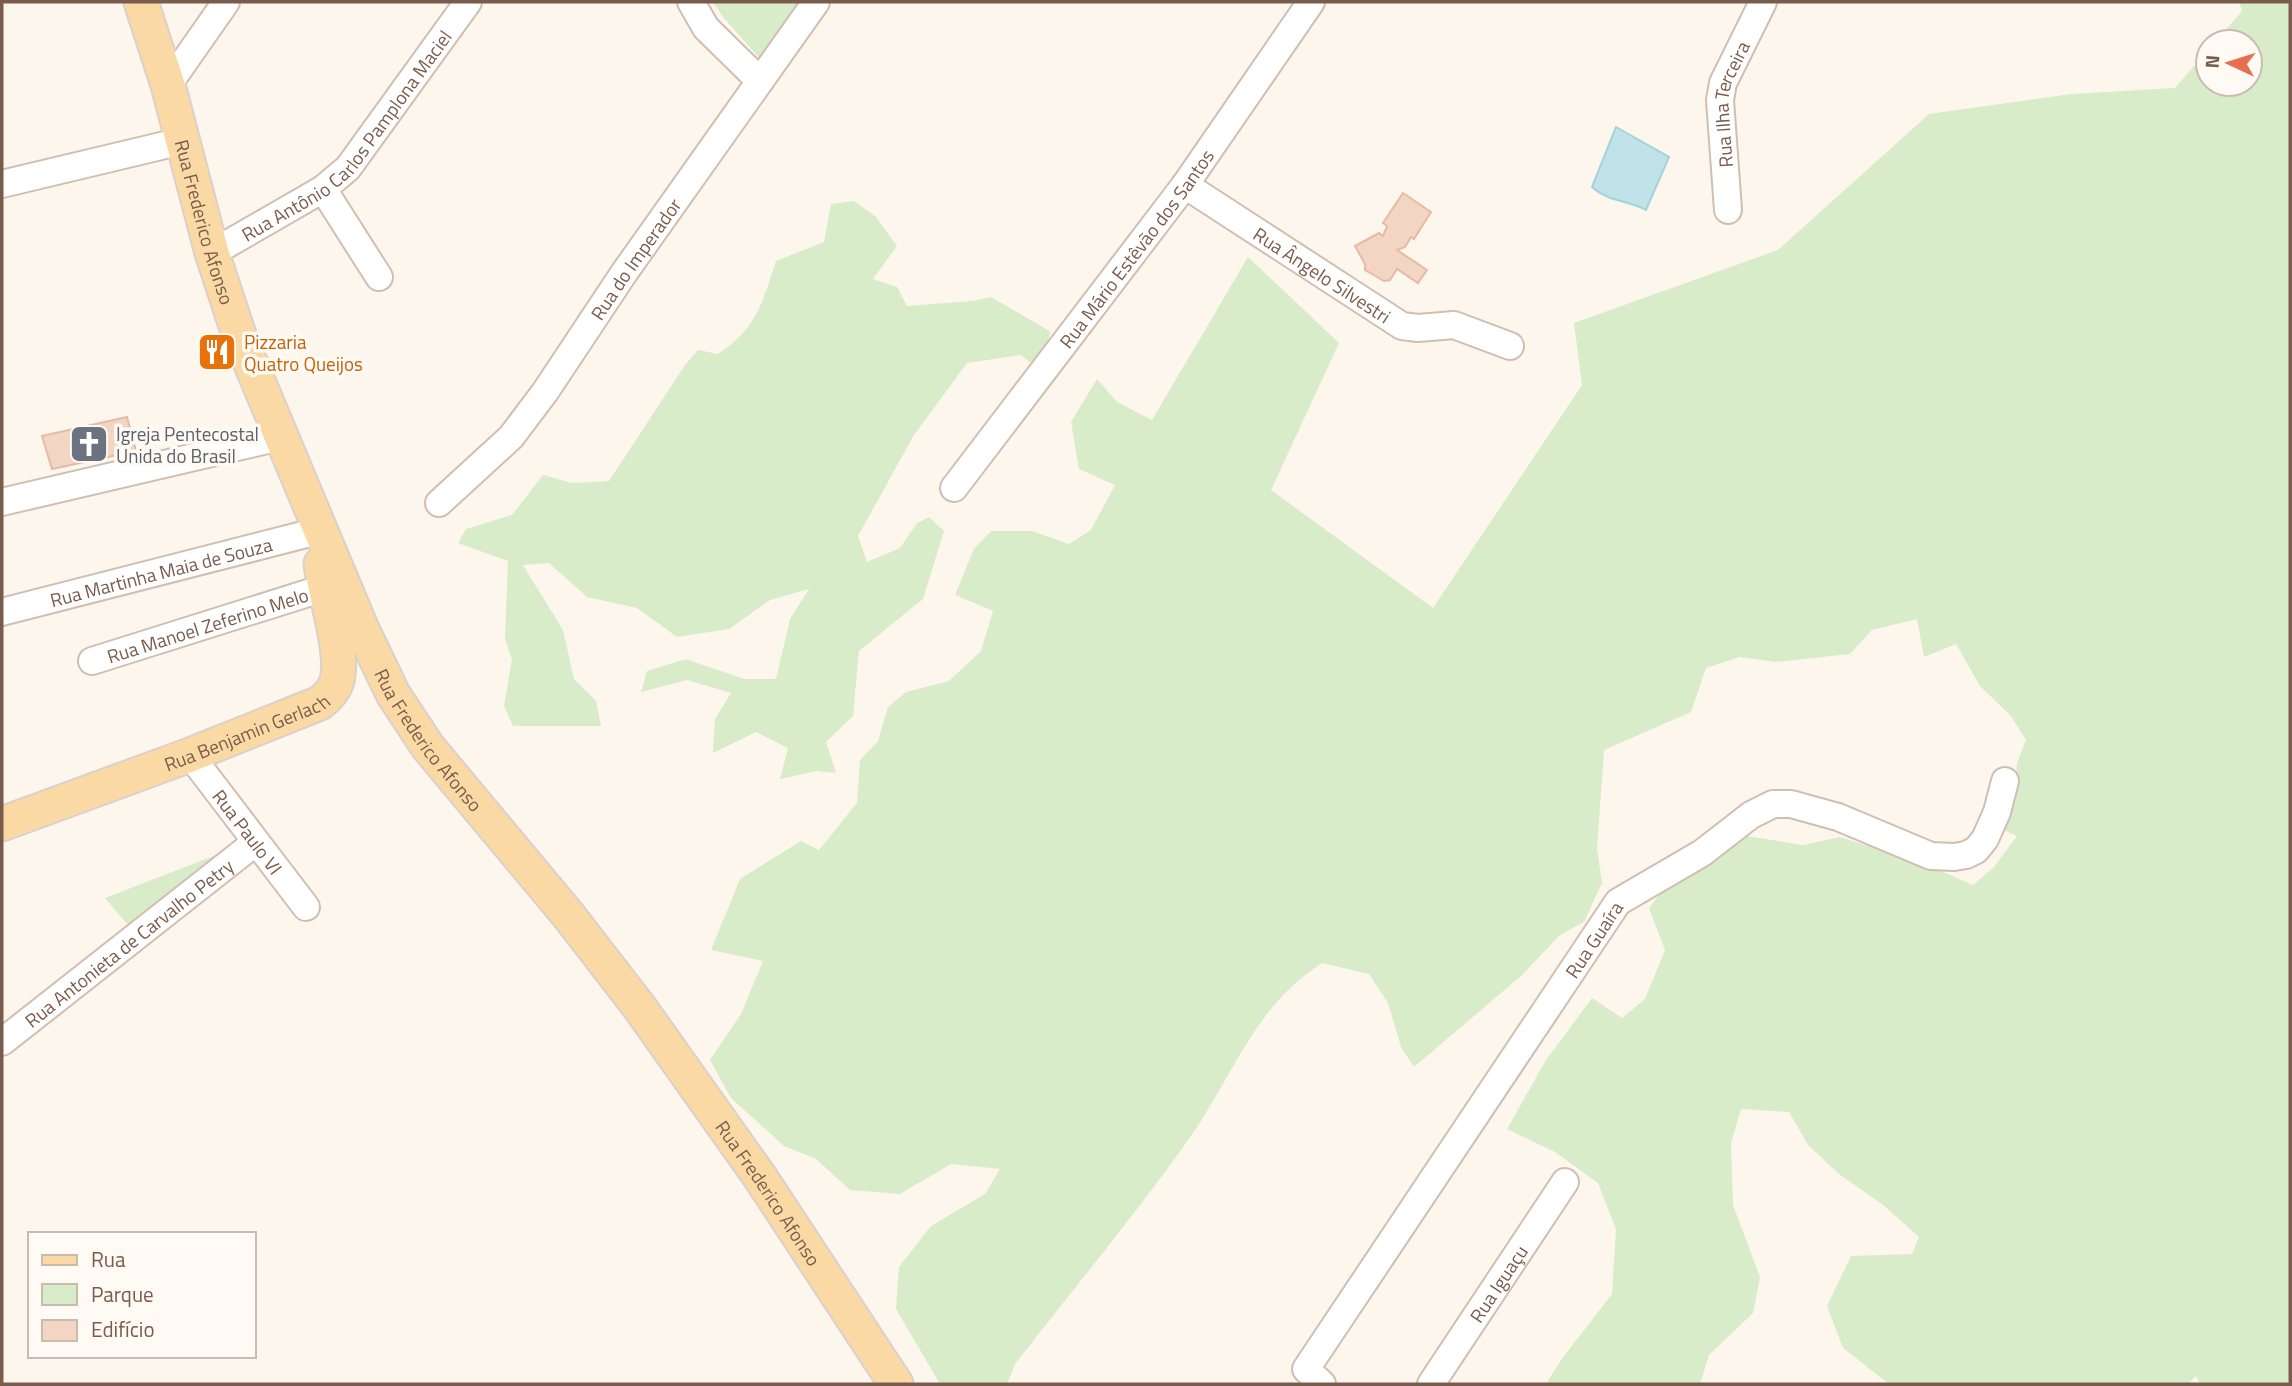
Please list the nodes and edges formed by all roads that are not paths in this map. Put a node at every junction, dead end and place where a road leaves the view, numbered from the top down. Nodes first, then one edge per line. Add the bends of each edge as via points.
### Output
1 (141, 2) edge
2 (226, 2) edge
3 (468, 2) edge
4 (691, 2) edge
5 (816, 2) edge
6 (1311, 2) edge
7 (1763, 2) edge
8 (760, 81) junction
9 (168, 85) junction
10 (182, 141) junction
11 (2, 184) edge
12 (1185, 185) junction
13 (323, 189) junction
14 (1728, 211) dead end
15 (212, 253) junction
16 (379, 277) dead end
17 (1510, 346) dead end
18 (280, 437) junction
19 (954, 488) dead end
20 (2, 502) edge
21 (439, 503) dead end
22 (322, 530) junction
23 (324, 588) junction
24 (2, 612) edge
25 (92, 661) dead end
26 (190, 755) junction
27 (2005, 781) dead end
28 (2, 824) edge
29 (256, 842) junction
30 (306, 907) dead end
31 (2, 1042) edge
32 (1565, 1182) dead end
33 (1314, 1376) edge
34 (896, 1384) edge
35 (1431, 1384) edge

1 - 9 main road, Rua Frederico Afonso
2 - 9 street
3 - 13 street, Rua Antônio Carlos Pamplona Maciel via 348,168
4 - 8 street via 706,28
5 - 8 street, Rua do Imperador
6 - 12 street, Rua Mário Estêvão dos Santos
7 - 14 street, Rua Ilha Terceira via 1723,83 1720,100
8 - 21 street, Rua do Imperador via 511,437
9 - 10 main road, Rua Frederico Afonso
10 - 11 street
10 - 15 main road, Rua Frederico Afonso
12 - 17 street, Rua Ângelo Silvestri via 1402,326 1454,325
12 - 19 street, Rua Mário Estêvão dos Santos
13 - 15 street, Rua Antônio Carlos Pamplona Maciel
13 - 16 street
15 - 18 main road, Rua Frederico Afonso
18 - 20 street
18 - 22 main road, Rua Frederico Afonso
22 - 23 main road, Rua Benjamin Gerlach
22 - 24 street, Rua Martinha Maia de Souza
22 - 34 main road, Rua Frederico Afonso via 372,653 407,718 640,1008 760,1177
23 - 25 street, Rua Manoel Zeferino Melo
23 - 26 main road, Rua Benjamin Gerlach via 338,661 338,678 329,695 320,703
26 - 28 main road, Rua Benjamin Gerlach
26 - 29 street, Rua Paulo VI
27 - 33 street, Rua Guaíra via 1985,839 1966,855 1931,856 1838,817 1791,804 1773,804 1691,860 1618,902
29 - 30 street, Rua Paulo VI
29 - 31 street, Rua Antonieta de Carvalho Petry
32 - 35 street, Rua Iguaçu

